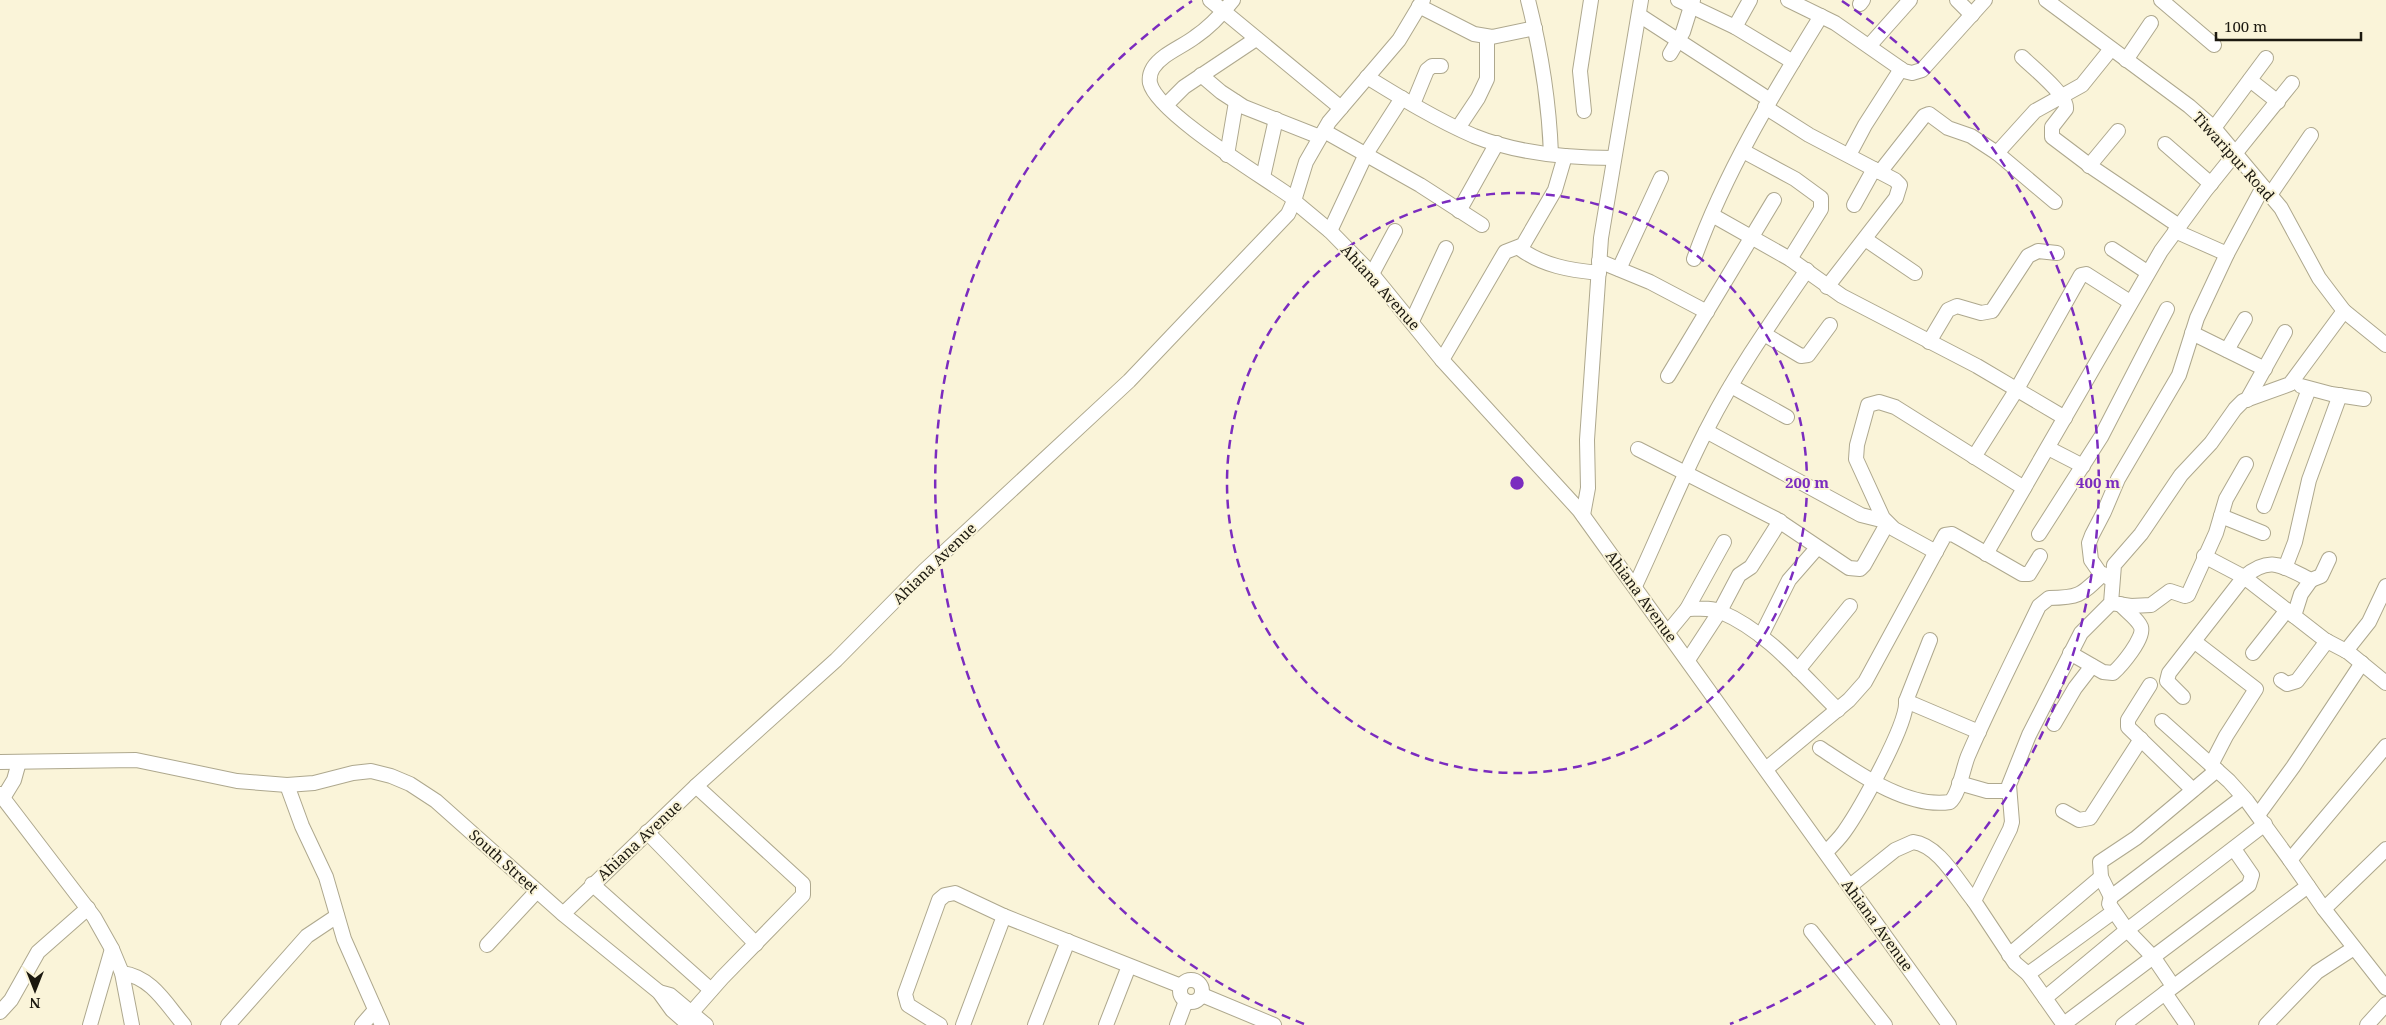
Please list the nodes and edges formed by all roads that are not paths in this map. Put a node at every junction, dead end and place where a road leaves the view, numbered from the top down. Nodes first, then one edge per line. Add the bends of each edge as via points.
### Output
1 (1210, 0) edge
2 (1528, 0) edge
3 (1591, 0) edge
4 (1641, 0) edge
5 (1678, 0) edge
6 (1750, 0) edge
7 (1788, 0) edge
8 (1910, 0) edge
9 (1957, 0) edge
10 (1984, 0) edge
11 (2046, 0) edge
12 (2161, 0) edge
13 (1693, 2) edge
14 (1421, 3) edge
15 (1229, 5) edge
16 (1639, 15) junction
17 (1972, 15) junction
18 (1821, 16) junction
19 (2151, 23) dead end
20 (1735, 27) junction
21 (1535, 28) junction
22 (1487, 37) junction
23 (1256, 39) junction
24 (1678, 41) junction
25 (2214, 45) dead end
26 (1869, 46) junction
27 (2111, 49) junction
28 (1670, 54) dead end
29 (2022, 57) dead end
30 (2266, 58) dead end
31 (2126, 60) junction
32 (1793, 62) junction
33 (1441, 66) dead end
34 (1901, 69) junction
35 (1201, 75) junction
36 (1367, 77) junction
37 (2250, 80) junction
38 (2292, 83) dead end
39 (2061, 95) junction
40 (1408, 101) junction
41 (1236, 102) junction
42 (2278, 102) junction
43 (1768, 103) junction
44 (1166, 105) junction
45 (1341, 108) junction
46 (1584, 111) dead end
47 (1276, 119) junction
48 (1458, 128) junction
49 (2214, 128) junction
50 (2118, 131) dead end
51 (1322, 134) junction
52 (2311, 135) dead end
53 (1497, 143) junction
54 (2165, 144) dead end
55 (1743, 151) junction
56 (2236, 152) junction
57 (1997, 153) junction
58 (1366, 154) junction
59 (1227, 155) junction
60 (1558, 155) junction
61 (1849, 155) junction
62 (1614, 158) junction
63 (2090, 166) junction
64 (1877, 170) junction
65 (1263, 176) junction
66 (1661, 178) dead end
67 (2211, 184) junction
68 (2266, 191) junction
69 (1774, 200) dead end
70 (1294, 201) junction
71 (2055, 202) dead end
72 (1854, 205) dead end
73 (1459, 211) junction
74 (1712, 216) junction
75 (1482, 225) dead end
76 (2177, 229) junction
77 (1330, 231) junction
78 (1395, 231) dead end
79 (1751, 236) junction
80 (1865, 239) junction
81 (1446, 248) dead end
82 (1519, 248) junction
83 (2112, 249) dead end
84 (2058, 253) dead end
85 (2227, 254) junction
86 (1694, 259) dead end
87 (1790, 259) junction
88 (1599, 267) junction
89 (1618, 269) junction
90 (1806, 270) junction
91 (2147, 272) junction
92 (1915, 273) dead end
93 (1372, 274) junction
94 (1827, 287) junction
95 (2130, 302) junction
96 (2167, 309) dead end
97 (2344, 311) junction
98 (1707, 312) junction
99 (2245, 319) dead end
100 (1412, 321) junction
101 (1830, 325) dead end
102 (2285, 332) dead end
103 (2192, 333) junction
104 (1764, 334) junction
105 (1929, 342) junction
106 (2386, 345) edge
107 (2227, 350) junction
108 (1442, 360) junction
109 (2265, 369) junction
110 (1668, 376) dead end
111 (2292, 381) junction
112 (1731, 386) junction
113 (2017, 389) junction
114 (2309, 389) junction
115 (2340, 395) junction
116 (2364, 399) dead end
117 (2247, 400) junction
118 (1786, 417) dead end
119 (2065, 418) junction
120 (1706, 431) junction
121 (2048, 448) junction
122 (1638, 449) dead end
123 (1974, 458) junction
124 (2246, 464) dead end
125 (2083, 466) junction
126 (1685, 472) junction
127 (2024, 488) junction
128 (2264, 506) dead end
129 (1583, 515) junction
130 (2221, 516) junction
131 (1780, 522) junction
132 (1886, 522) junction
133 (2263, 533) dead end
134 (2039, 534) dead end
135 (1724, 542) dead end
136 (1817, 548) junction
137 (1936, 552) junction
138 (1986, 554) junction
139 (2040, 556) dead end
140 (2204, 556) junction
141 (2329, 560) dead end
142 (2285, 568) junction
143 (2107, 577) junction
144 (2244, 577) junction
145 (2311, 580) junction
146 (1635, 586) junction
147 (2386, 586) edge
148 (2115, 604) junction
149 (1850, 606) dead end
150 (1687, 609) junction
151 (1720, 611) junction
152 (2290, 613) junction
153 (1668, 632) junction
154 (1761, 636) junction
155 (1930, 640) dead end
156 (2327, 641) junction
157 (2194, 642) junction
158 (2346, 651) junction
159 (2070, 653) junction
160 (2253, 653) dead end
161 (1688, 660) junction
162 (2362, 663) junction
163 (2092, 666) junction
164 (1798, 670) junction
165 (2281, 680) dead end
166 (2386, 683) edge
167 (2150, 685) dead end
168 (2183, 697) dead end
169 (1906, 701) junction
170 (1838, 710) junction
171 (2162, 722) dead end
172 (2054, 724) dead end
173 (1978, 732) junction
174 (2141, 739) junction
175 (2386, 746) edge
176 (1820, 748) dead end
177 (0, 762) edge
178 (19, 762) junction
179 (2214, 767) junction
180 (1766, 769) junction
181 (1874, 782) junction
182 (1959, 783) junction
183 (287, 785) junction
184 (696, 786) junction
185 (2193, 790) junction
186 (2009, 791) junction
187 (2, 796) edge
188 (2244, 797) junction
189 (2063, 811) dead end
190 (2262, 820) junction
191 (647, 832) junction
192 (2234, 849) junction
193 (2386, 849) edge
194 (1826, 852) junction
195 (2290, 860) junction
196 (2101, 877) junction
197 (592, 884) junction
198 (1850, 886) junction
199 (2308, 886) junction
200 (537, 891) junction
201 (2111, 897) junction
202 (1974, 901) junction
203 (88, 908) junction
204 (2324, 909) junction
205 (2113, 912) junction
206 (563, 914) junction
207 (336, 916) junction
208 (1004, 916) junction
209 (2127, 930) junction
210 (1811, 931) dead end
211 (1068, 941) junction
212 (756, 944) junction
213 (487, 945) dead end
214 (2354, 948) junction
215 (112, 950) junction
216 (2009, 955) junction
217 (2154, 958) junction
218 (1129, 966) junction
219 (122, 973) junction
220 (2028, 974) junction
221 (1180, 986) junction
222 (2386, 988) edge
223 (2169, 989) junction
224 (711, 990) junction
225 (1202, 995) junction
226 (2045, 998) junction
227 (1186, 1001) junction
228 (2386, 1004) edge
229 (375, 1010) junction
230 (0, 1012) edge
231 (690, 1019) edge
232 (1249, 1020) edge
233 (90, 1025) edge
234 (132, 1025) edge
235 (184, 1025) edge
236 (228, 1025) edge
237 (362, 1025) edge
238 (382, 1025) edge
239 (706, 1025) edge
240 (940, 1025) edge
241 (963, 1025) edge
242 (1035, 1025) edge
243 (1106, 1025) edge
244 (1177, 1025) edge
245 (1274, 1025) edge
246 (1885, 1025) edge
247 (1950, 1025) edge
248 (2064, 1025) edge
249 (2123, 1025) edge
250 (2187, 1025) edge
251 (2266, 1025) edge
252 (2367, 1025) edge

1 - 15 street
2 - 21 street
3 - 46 street via 1580,71
4 - 16 street
5 - 13 street
6 - 20 street
7 - 18 street
8 - 26 street
9 - 17 street
10 - 17 street
11 - 27 street, Tiwaripur Road
12 - 25 street
13 - 20 street
13 - 24 street
14 - 22 street via 1474,34
14 - 36 street via 1399,40
15 - 23 street
15 - 44 street, Ahiana Avenue via 1204,31 1153,68 1150,83
16 - 24 street
16 - 62 street
17 - 34 street via 1922,70 1912,73
18 - 26 street
18 - 32 street
19 - 31 street
20 - 32 street
21 - 22 street
21 - 60 street
22 - 48 street via 1487,79
23 - 35 street
23 - 45 street
24 - 28 street
24 - 43 street
26 - 34 street
27 - 31 street, Tiwaripur Road
27 - 39 street via 2082,85
29 - 39 street
30 - 37 street
31 - 49 street, Tiwaripur Road via 2190,106
32 - 43 street
33 - 40 street via 1427,70
34 - 61 street
35 - 41 street
35 - 44 street
36 - 40 street
36 - 45 street
37 - 42 street
37 - 49 street
38 - 42 street
39 - 57 street via 2035,111
39 - 63 street via 2066,109 2050,134
40 - 48 street
40 - 58 street
41 - 47 street
41 - 59 street
42 - 56 street
43 - 55 street
43 - 61 street via 1809,135
44 - 59 street, Ahiana Avenue
45 - 51 street
47 - 51 street
47 - 65 street
48 - 53 street
49 - 56 street, Tiwaripur Road
50 - 63 street
51 - 58 street
51 - 70 street via 1306,162
52 - 68 street
53 - 60 street
53 - 73 street
54 - 67 street
55 - 74 street
55 - 87 street via 1795,179 1821,198 1821,209
56 - 67 street
56 - 68 street, Tiwaripur Road
57 - 64 street via 1927,114
57 - 71 street
58 - 73 street via 1420,184
58 - 77 street
59 - 65 street, Ahiana Avenue
60 - 62 street
60 - 82 street via 1549,202
61 - 64 street
62 - 88 street
63 - 76 street
64 - 72 street
64 - 80 street via 1899,183 1901,190
65 - 70 street, Ahiana Avenue
66 - 89 street
67 - 76 street
68 - 85 street
68 - 97 street, Tiwaripur Road via 2294,230 2319,278
69 - 79 street
70 - 77 street, Ahiana Avenue
70 - 184 street, Ahiana Avenue via 1288,214 1129,381 924,571 836,660
73 - 75 street
74 - 79 street
74 - 86 street
76 - 85 street
76 - 91 street
77 - 93 street, Ahiana Avenue
78 - 93 street
79 - 87 street
79 - 98 street
80 - 92 street
80 - 94 street
81 - 100 street
82 - 88 street via 1554,266
82 - 108 street via 1505,252
83 - 91 street
84 - 105 street via 2038,251 2028,256 1992,311 1981,313 1957,306 1948,310
85 - 103 street
87 - 90 street
88 - 89 street
88 - 129 street via 1587,440 1588,488
89 - 98 street
90 - 94 street
90 - 104 street
91 - 95 street
93 - 100 street, Ahiana Avenue
94 - 105 street
95 - 113 street via 2086,274 2081,275
95 - 119 street
96 - 125 street via 2106,429
97 - 106 street, Tiwaripur Road
97 - 111 street
98 - 110 street
99 - 107 street
100 - 108 street, Ahiana Avenue
101 - 104 street via 1805,356
102 - 109 street
103 - 107 street
103 - 143 street via 2176,380 2118,478 2092,535 2090,554 2094,566
104 - 112 street
105 - 113 street
107 - 109 street
108 - 129 street, Ahiana Avenue
109 - 117 street
111 - 114 street
111 - 117 street
112 - 118 street
112 - 120 street
113 - 119 street
113 - 123 street
114 - 115 street
114 - 128 street
115 - 116 street
115 - 142 street via 2309,480 2300,523
117 - 143 street via 2235,409 2211,443 2181,475
119 - 121 street
120 - 126 street
120 - 132 street via 1861,515
121 - 125 street
121 - 127 street
122 - 126 street
123 - 127 street
123 - 132 street via 1895,407 1879,402 1868,406 1856,459
124 - 130 street via 2226,499
125 - 134 street
126 - 131 street
126 - 146 street
127 - 138 street
129 - 146 street, Ahiana Avenue
130 - 133 street
130 - 140 street
131 - 136 street
131 - 151 street via 1751,567 1739,575
132 - 136 street via 1860,569 1848,568
132 - 137 street
135 - 150 street
136 - 154 street via 1789,580
137 - 138 street via 1948,534 1961,538
137 - 170 street via 1872,672
138 - 139 street via 2026,575
140 - 144 street
140 - 148 street via 2186,596 2170,591 2151,605
141 - 145 street via 2321,576
142 - 144 street via 2260,565
142 - 145 street
143 - 148 street
143 - 173 street via 2078,595 2049,598 2039,606
144 - 152 street
144 - 157 street
145 - 152 street
146 - 153 street, Ahiana Avenue
147 - 158 street via 2369,622
148 - 159 street via 2081,633
148 - 163 street via 2142,628 2140,638 2113,673
149 - 164 street
150 - 151 street
150 - 153 street
151 - 154 street
151 - 161 street
152 - 156 street
152 - 160 street
153 - 161 street, Ahiana Avenue
154 - 164 street
155 - 169 street
156 - 158 street
156 - 165 street via 2297,681 2291,684
157 - 168 street via 2167,678
157 - 179 street via 2256,689 2226,736
158 - 162 street
159 - 163 street
159 - 186 street via 2029,735 2010,779
161 - 180 street, Ahiana Avenue
162 - 166 street
162 - 190 street
163 - 172 street
164 - 170 street
167 - 174 street via 2128,720 2128,727
169 - 173 street
169 - 181 street via 1902,722
170 - 180 street
171 - 179 street
173 - 182 street
174 - 185 street
174 - 189 street via 2090,818 2079,820
175 - 195 street
176 - 181 street
177 - 178 street, South Street
178 - 183 street, South Street via 136,760 237,781
178 - 187 street via 14,780
179 - 185 street
179 - 188 street
180 - 194 street, Ahiana Avenue
181 - 182 street via 1904,796 1944,803 1953,800
181 - 194 street via 1846,830
182 - 186 street via 1988,791
183 - 200 street, South Street via 371,771 410,784 436,801
183 - 207 street via 326,877
184 - 191 street, Ahiana Avenue
184 - 212 street via 803,884 803,895
185 - 196 street via 2136,838 2102,860 2099,865
186 - 202 street via 2010,829
187 - 203 street
188 - 190 street
188 - 201 street
190 - 192 street
190 - 195 street
191 - 197 street, Ahiana Avenue
191 - 212 street
192 - 209 street
192 - 217 street via 2252,875 2249,885
193 - 204 street
194 - 198 street, Ahiana Avenue
195 - 199 street
196 - 201 street
196 - 216 street
197 - 206 street, Ahiana Avenue
197 - 224 street
198 - 202 street via 1895,850 1913,842 1928,847 1942,860
198 - 247 street, Ahiana Avenue
199 - 204 street
199 - 223 street
200 - 206 street, South Street
200 - 213 street
201 - 205 street via 2109,904
202 - 216 street
203 - 215 street
203 - 230 street via 38,952 11,1000
204 - 214 street
205 - 209 street
205 - 220 street
206 - 231 street, South Street via 660,992 672,1010
207 - 229 street
207 - 236 street via 307,936
208 - 211 street
208 - 240 street via 954,892 939,900 905,1000 908,1006
208 - 241 street
209 - 217 street
209 - 226 street
210 - 246 street
211 - 218 street
211 - 242 street
212 - 224 street
214 - 222 street
214 - 251 street via 2317,972
215 - 219 street
215 - 233 street
216 - 220 street
217 - 223 street
217 - 248 street
218 - 221 street
218 - 243 street
219 - 234 street
219 - 235 street via 142,979 154,988
220 - 226 street
221 - 225 street via 1194,979 1201,985
221 - 227 street via 1180,995
223 - 249 street
223 - 250 street
224 - 231 street
225 - 227 street via 1196,1001
225 - 232 street
226 - 248 street
227 - 244 street
228 - 252 street
229 - 237 street
229 - 238 street
231 - 239 street, South Street
232 - 245 street

